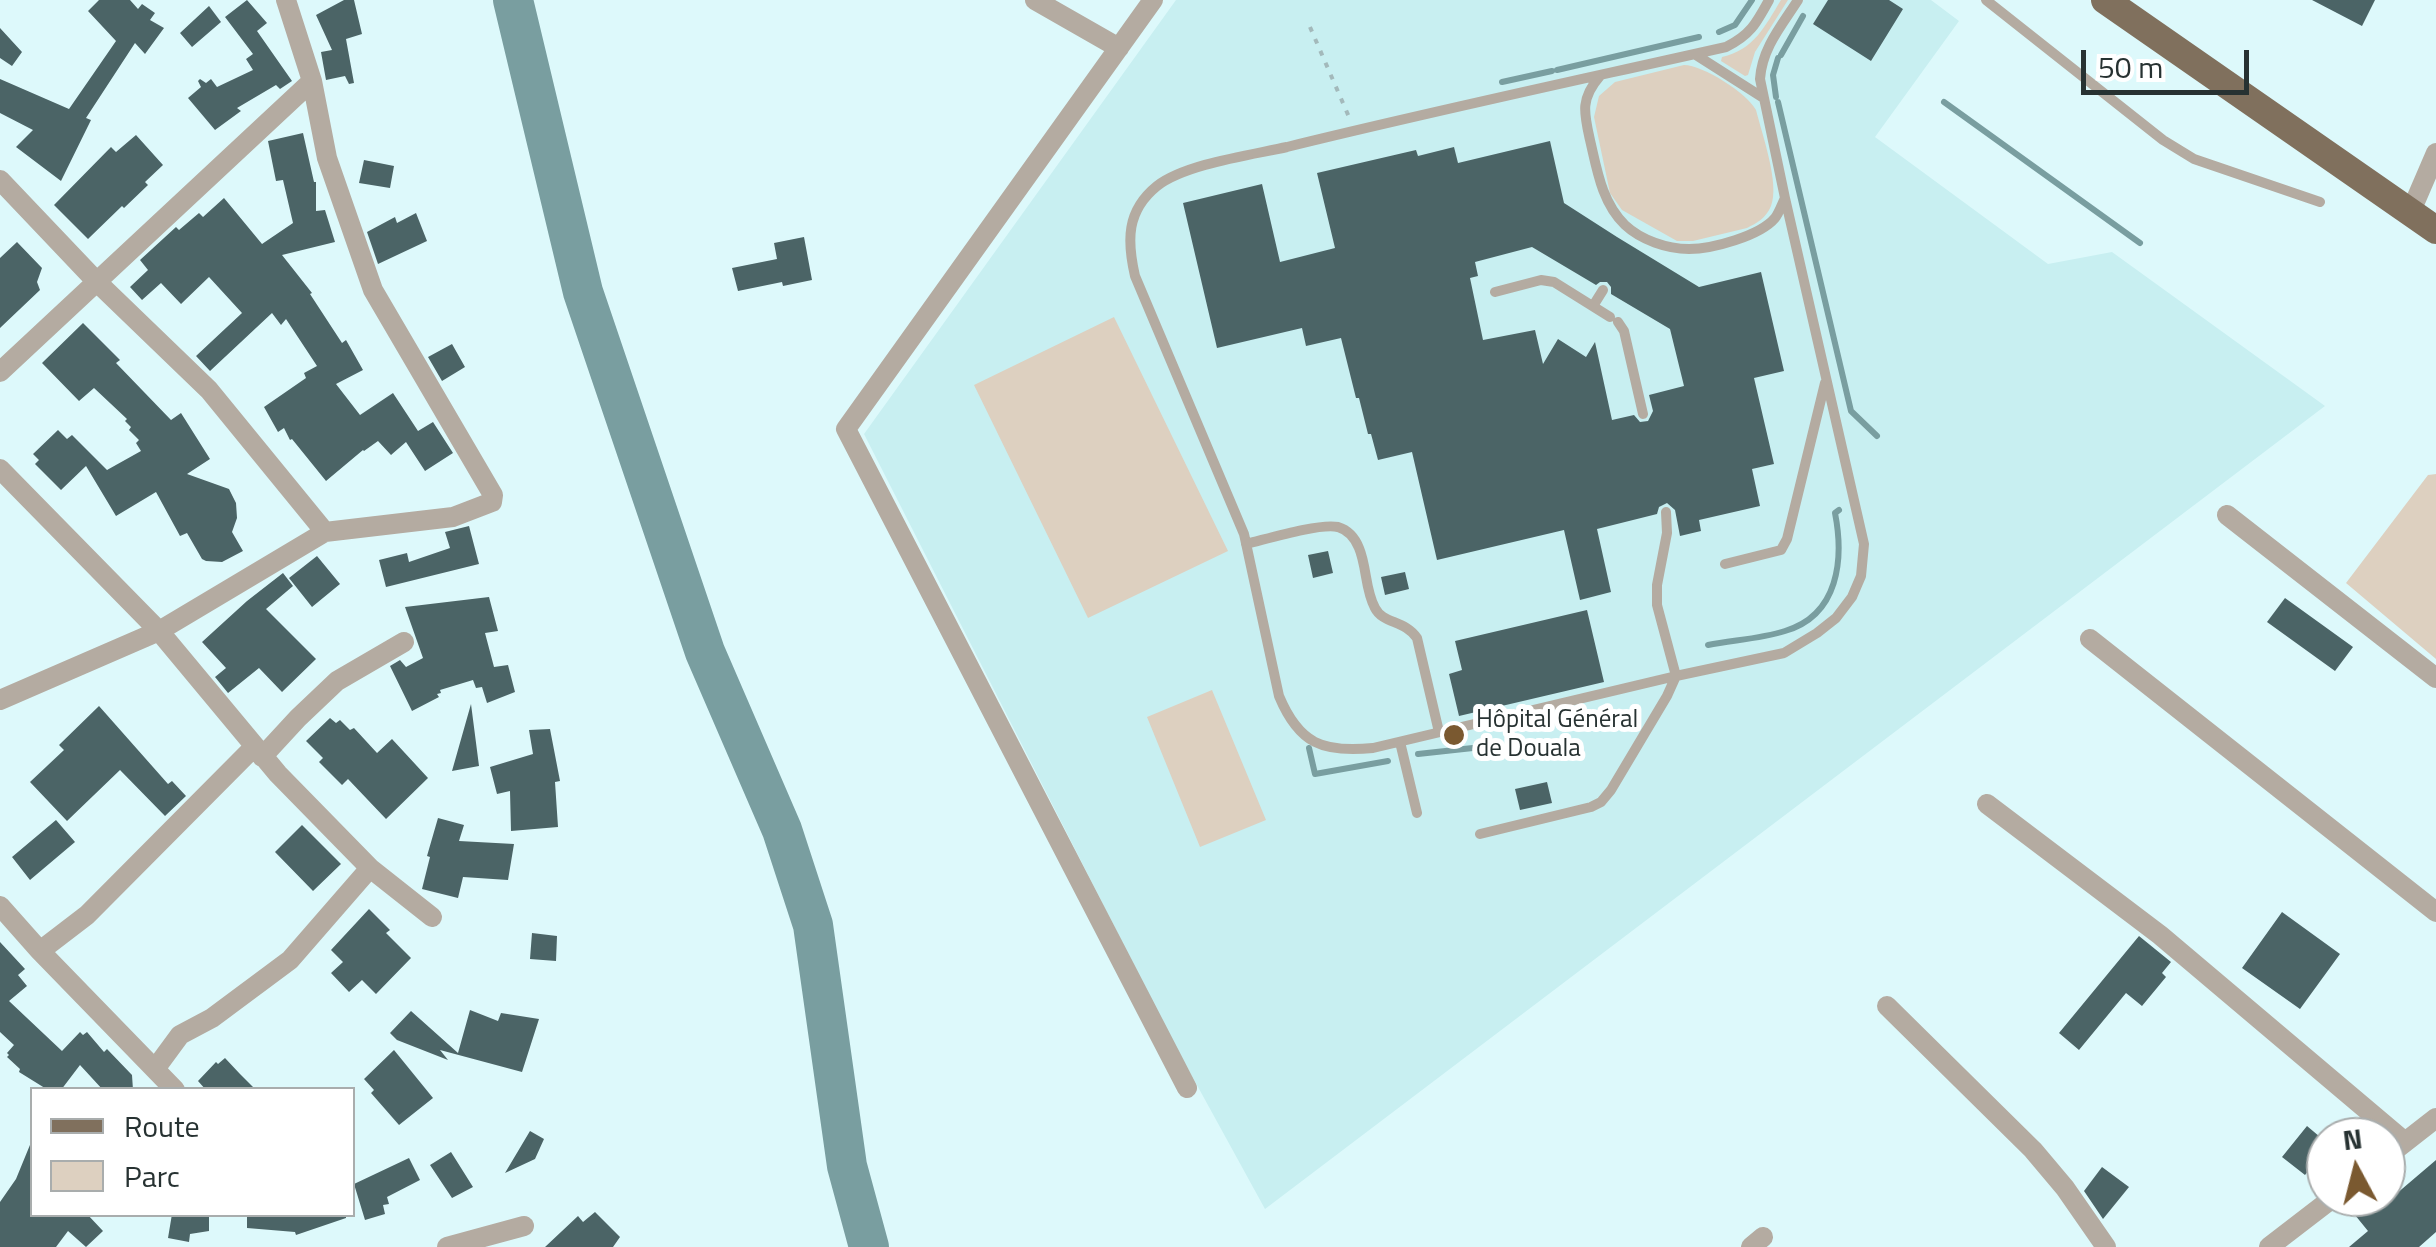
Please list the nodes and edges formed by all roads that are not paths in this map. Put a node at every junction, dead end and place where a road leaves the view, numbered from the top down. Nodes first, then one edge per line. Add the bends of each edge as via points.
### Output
1 (286, 0) edge
2 (1035, 0) edge
3 (1153, 0) edge
4 (1769, 0) edge
5 (1798, 0) edge
6 (1986, 0) edge
7 (2105, 0) edge
8 (1119, 48) junction
9 (1695, 54) junction
10 (1601, 76) junction
11 (312, 80) junction
12 (1762, 97) junction
13 (2436, 153) edge
14 (0, 180) edge
15 (1785, 198) junction
16 (2320, 202) dead end
17 (2411, 211) junction
18 (2436, 230) edge
19 (1638, 234) junction
20 (1631, 246) dead end
21 (97, 282) junction
22 (1603, 290) dead end
23 (1495, 292) dead end
24 (1592, 306) junction
25 (0, 372) edge
26 (1826, 377) junction
27 (1644, 414) dead end
28 (0, 470) edge
29 (1666, 512) dead end
30 (2226, 514) dead end
31 (326, 532) junction
32 (1246, 544) junction
33 (1725, 564) dead end
34 (159, 631) junction
35 (2090, 640) dead end
36 (404, 642) dead end
37 (1676, 676) junction
38 (2436, 678) edge
39 (0, 700) edge
40 (1439, 732) junction
41 (1400, 742) junction
42 (258, 752) junction
43 (1988, 804) dead end
44 (1417, 813) dead end
45 (1480, 834) dead end
46 (370, 868) junction
47 (0, 906) edge
48 (2436, 912) edge
49 (432, 916) dead end
50 (40, 950) junction
51 (1887, 1006) dead end
52 (155, 1069) junction
53 (171, 1087) edge
54 (1188, 1088) dead end
55 (2375, 1117) edge
56 (2436, 1118) edge
57 (2406, 1141) edge
58 (2308, 1217) edge
59 (524, 1226) dead end
60 (447, 1247) edge
61 (2106, 1247) edge
62 (2269, 1247) edge

1 - 11 street
2 - 8 street
3 - 8 street
4 - 9 lane via 1746,37
5 - 12 lane via 1766,50
6 - 16 lane via 2194,159
7 - 17 main road
8 - 54 street via 846,429
9 - 10 lane
9 - 12 lane
10 - 19 lane via 1584,107 1599,181 1611,208
10 - 32 lane via 1184,172 1140,204 1128,234 1135,276
11 - 21 street
11 - 31 street via 326,158 373,290 494,499 454,517
12 - 15 lane
13 - 17 street
14 - 21 street
15 - 19 lane via 1776,218 1740,238 1688,249
15 - 26 lane
17 - 18 main road
19 - 20 lane
21 - 25 street
21 - 31 street via 209,390
22 - 24 lane
23 - 24 lane via 1541,280
24 - 27 lane via 1624,331
26 - 33 lane via 1788,539 1781,550
26 - 37 lane via 1864,544 1852,597 1826,626 1784,653
28 - 34 street
29 - 37 lane via 1657,605
30 - 38 street
31 - 34 street
32 - 40 lane via 1325,526 1351,534 1380,615 1418,638
32 - 41 lane via 1288,718 1326,747
34 - 39 street
34 - 42 street
35 - 48 street
36 - 42 street via 338,681
37 - 40 lane
37 - 45 lane via 1600,802
40 - 41 lane
41 - 44 lane
42 - 46 street
42 - 50 street via 87,915
43 - 55 street via 2160,935
46 - 49 street
46 - 52 street via 290,960 180,1035
47 - 50 street
50 - 52 street
51 - 61 street via 2033,1150
52 - 53 street
56 - 57 street
58 - 62 street
59 - 60 street

